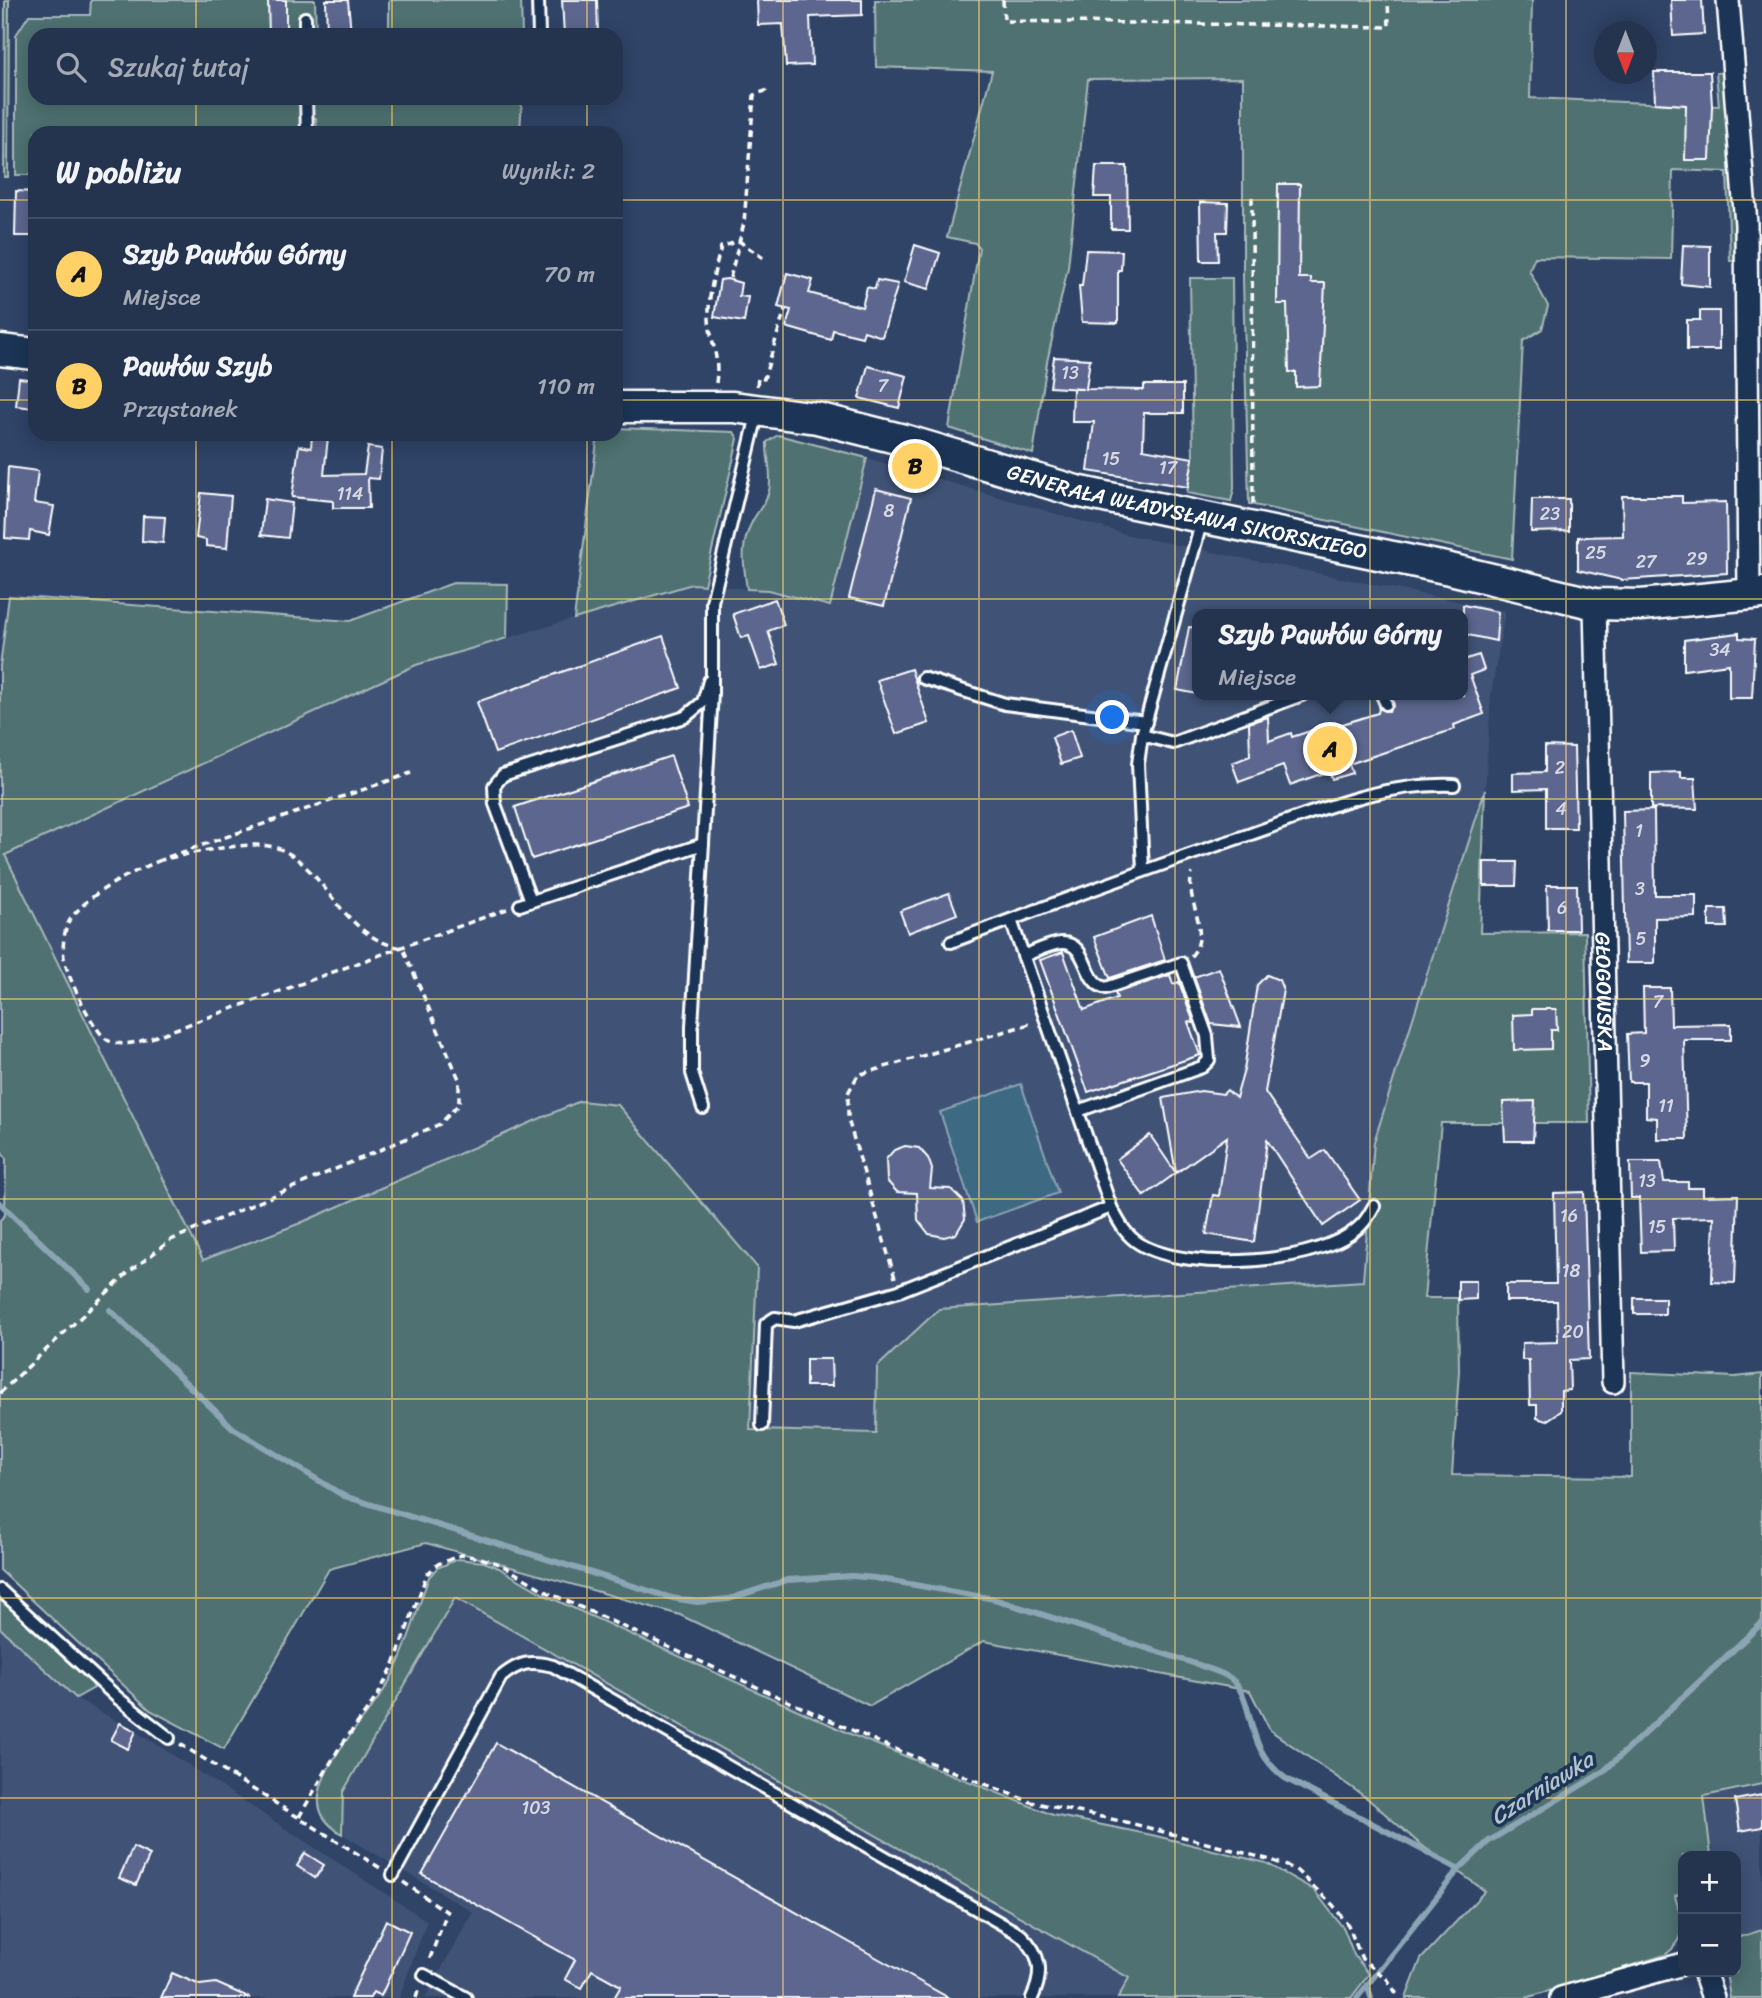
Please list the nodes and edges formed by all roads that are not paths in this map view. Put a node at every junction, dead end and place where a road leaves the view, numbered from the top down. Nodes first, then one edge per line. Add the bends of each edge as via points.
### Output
1 (538, 0) edge
2 (1728, 0) edge
3 (305, 18) dead end
4 (305, 28) edge
5 (539, 28) edge
6 (306, 105) edge
7 (307, 126) edge
8 (0, 350) edge
9 (28, 353) edge
10 (757, 402) junction
11 (623, 407) edge
12 (1203, 518) junction
13 (1756, 594) edge
14 (1595, 604) junction
15 (712, 669) junction
16 (923, 678) dead end
17 (1289, 700) edge
18 (1146, 723) junction
19 (1142, 735) junction
20 (1454, 785) dead end
21 (703, 844) junction
22 (1143, 870) junction
23 (1011, 920) junction
24 (951, 942) dead end
25 (1023, 956) junction
26 (703, 1108) dead end
27 (1078, 1111) junction
28 (1374, 1206) dead end
29 (1111, 1207) junction
30 (1614, 1382) dead end
31 (762, 1425) dead end
32 (0, 1590) edge
33 (169, 1738) road end
34 (393, 1875) road end
35 (1678, 1965) edge
36 (424, 1975) road end
37 (1706, 1977) edge
38 (466, 1998) edge
39 (1032, 1998) edge
40 (1561, 1998) edge
41 (1713, 1998) edge

1 - 5 lane
2 - 13 street via 1746,224
3 - 4 lane
6 - 7 lane
8 - 9 street
10 - 11 street, GENERAŁA WŁADYSŁAWA SIKORSKIEGO
10 - 12 street, GENERAŁA WŁADYSŁAWA SIKORSKIEGO via 1076,491
10 - 15 lane via 712,602
12 - 14 street, GENERAŁA WŁADYSŁAWA SIKORSKIEGO
12 - 18 lane
13 - 14 street, GENERAŁA WŁADYSŁAWA SIKORSKIEGO via 1641,605
14 - 30 street, GŁOGOWSKA
15 - 21 lane
15 - 21 lane via 703,702 685,717 503,775 494,786 495,804 525,903
16 - 18 lane via 1005,704
17 - 19 lane via 1173,743
18 - 19 lane
19 - 22 lane via 1138,764
20 - 22 lane via 1405,786 1372,793
21 - 26 lane via 692,1026 692,1073
22 - 23 lane
23 - 24 lane
23 - 25 lane
25 - 27 lane
25 - 27 lane via 1060,943 1069,945 1079,952 1093,981 1106,988 1181,962 1207,1036 1209,1060 1202,1068
27 - 29 lane
28 - 29 lane via 1362,1225 1320,1246 1251,1261 1218,1262 1175,1258 1139,1243 1123,1229
29 - 31 lane via 899,1291 794,1321 775,1318 766,1324
32 - 33 lane via 119,1699
34 - 39 lane via 501,1677 514,1665 534,1661 553,1666 1021,1935 1039,1961 1040,1977
35 - 40 street
36 - 38 lane
37 - 41 street

